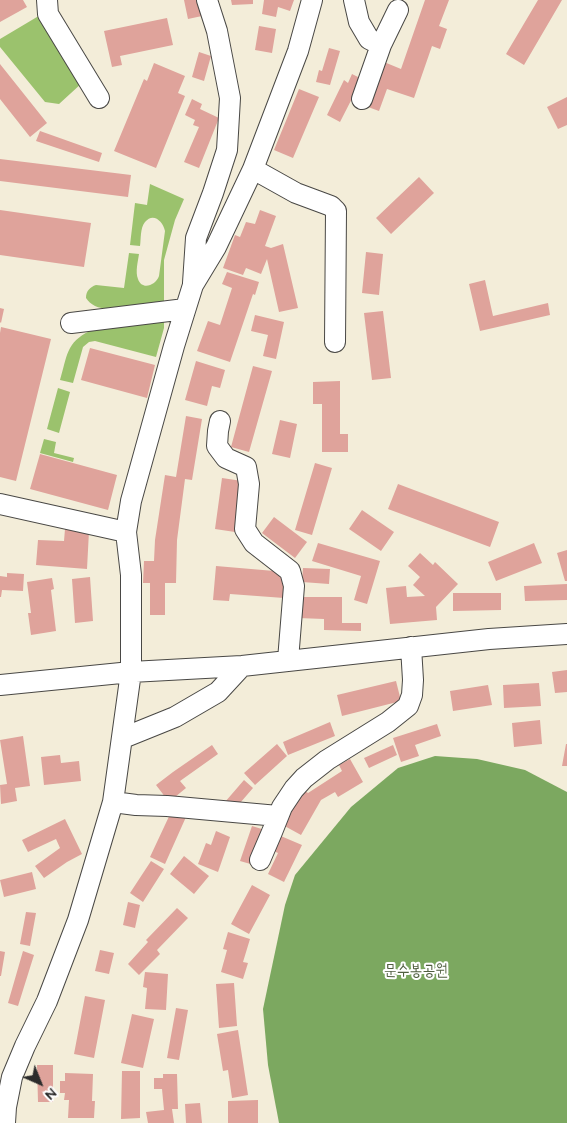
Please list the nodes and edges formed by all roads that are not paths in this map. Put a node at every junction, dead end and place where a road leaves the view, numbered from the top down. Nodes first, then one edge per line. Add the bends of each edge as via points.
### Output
1 (47, 0) edge
2 (208, 0) edge
3 (312, 0) edge
4 (354, 0) edge
5 (398, 10) dead end
6 (382, 44) junction
7 (100, 98) dead end
8 (362, 99) dead end
9 (253, 169) junction
10 (192, 285) junction
11 (185, 309) junction
12 (72, 323) dead end
13 (335, 342) dead end
14 (220, 421) dead end
15 (0, 504) edge
16 (126, 532) junction
17 (567, 634) edge
18 (411, 647) junction
19 (288, 660) junction
20 (242, 666) junction
21 (131, 672) junction
22 (0, 685) edge
23 (123, 738) junction
24 (114, 802) junction
25 (278, 816) junction
26 (260, 860) dead end
27 (5, 1123) edge

1 - 7 street via 48,14
2 - 10 street via 230,98 227,150 196,238
3 - 9 street via 298,51
4 - 6 street via 359,22 369,39
5 - 6 street
6 - 8 street
9 - 10 street via 216,247
9 - 13 street via 296,194 331,206 336,211
10 - 11 street
11 - 12 street
11 - 16 street via 131,501
14 - 19 street via 217,446 226,458 246,467 249,484 245,529 254,543 290,571 294,586
15 - 16 street
16 - 21 street via 131,575
17 - 18 street
18 - 19 street
18 - 25 street via 413,680 408,706 304,778
19 - 20 street
20 - 21 street
20 - 23 street via 218,692 175,717
21 - 22 street
21 - 23 street
23 - 24 street
24 - 25 street
24 - 27 street via 78,920 51,992 12,1077
25 - 26 street

